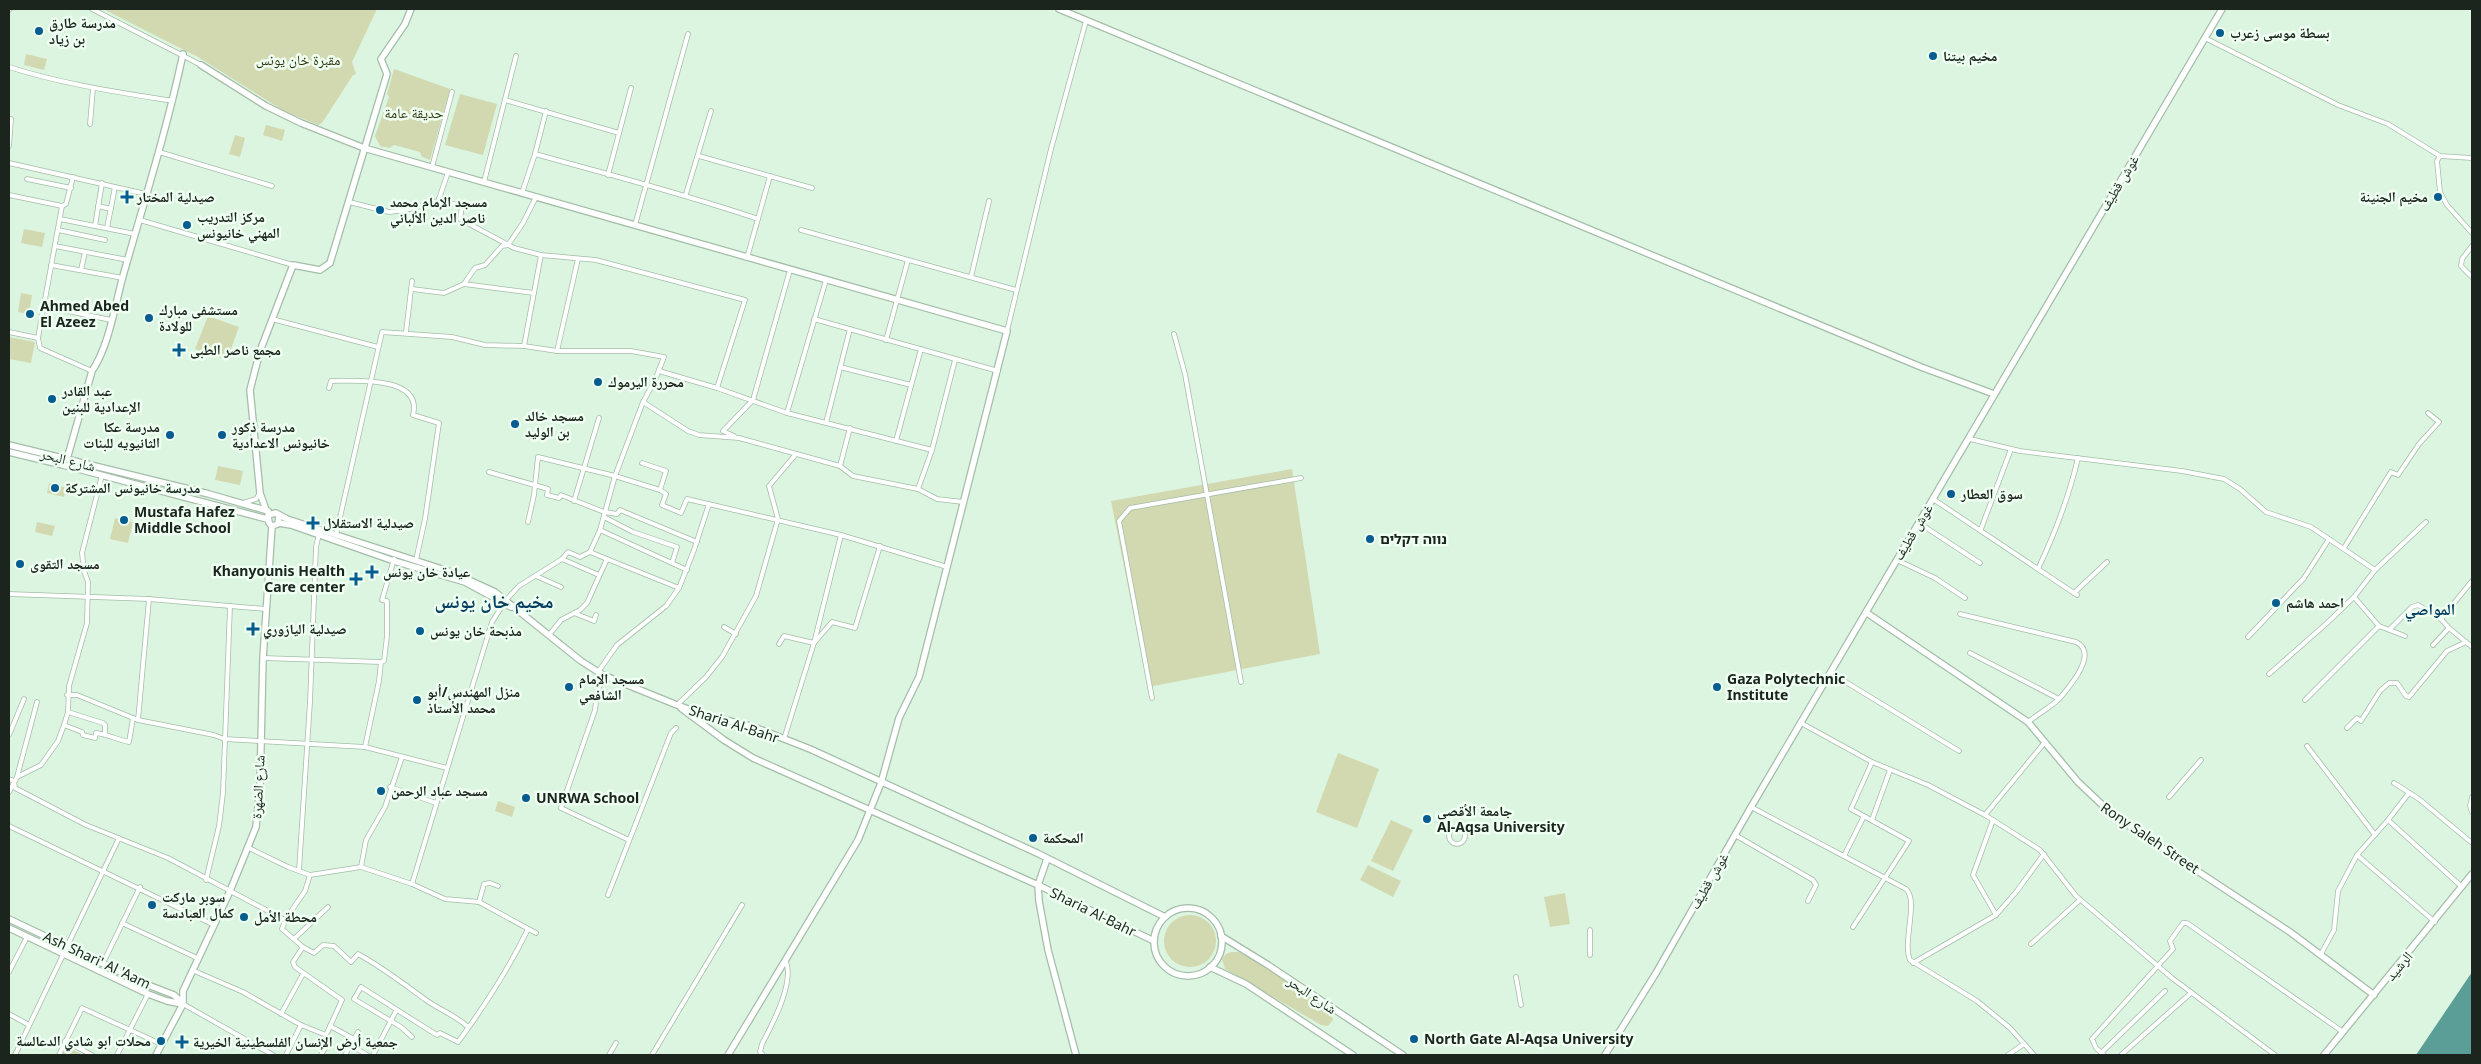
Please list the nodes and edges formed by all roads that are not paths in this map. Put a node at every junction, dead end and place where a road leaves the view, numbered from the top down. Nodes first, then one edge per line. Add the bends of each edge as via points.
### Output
1 (92, 9) edge
2 (411, 9) edge
3 (1059, 9) edge
4 (2222, 9) edge
5 (1086, 21) junction
6 (688, 34) dead end
7 (2204, 38) junction
8 (183, 54) junction
9 (516, 56) dead end
10 (201, 65) joint
11 (9, 67) edge
12 (93, 88) junction
13 (631, 88) dead end
14 (452, 92) dead end
15 (505, 100) junction
16 (173, 101) junction
17 (711, 111) dead end
18 (546, 112) junction
19 (11, 119) dead end
20 (90, 124) dead end
21 (620, 132) junction
22 (9, 146) edge
23 (364, 148) junction
24 (159, 152) junction
25 (536, 154) junction
26 (699, 156) junction
27 (2440, 156) junction
28 (2472, 158) edge
29 (9, 164) edge
30 (432, 167) junction
31 (448, 172) junction
32 (608, 175) junction
33 (770, 176) junction
34 (73, 177) junction
35 (27, 180) dead end
36 (484, 182) junction
37 (102, 183) junction
38 (646, 185) junction
39 (115, 186) junction
40 (272, 186) dead end
41 (71, 188) junction
42 (812, 188) dead end
43 (522, 193) junction
44 (146, 194) junction
45 (686, 194) junction
46 (9, 195) edge
47 (536, 197) junction
48 (439, 199) junction
49 (989, 201) dead end
50 (348, 202) junction
51 (62, 206) junction
52 (98, 206) junction
53 (111, 209) junction
54 (60, 219) junction
55 (758, 219) junction
56 (140, 220) junction
57 (635, 225) junction
58 (95, 226) junction
59 (107, 228) junction
60 (58, 230) junction
61 (800, 230) dead end
62 (2472, 233) edge
63 (135, 234) junction
64 (104, 240) dead end
65 (508, 245) junction
66 (55, 246) junction
67 (2472, 246) edge
68 (84, 252) junction
69 (541, 255) junction
70 (747, 258) junction
71 (578, 259) junction
72 (128, 260) junction
73 (908, 260) junction
74 (51, 265) junction
75 (293, 265) junction
76 (81, 270) junction
77 (790, 270) junction
78 (971, 277) junction
79 (2472, 277) edge
80 (123, 278) junction
81 (826, 280) junction
82 (412, 281) dead end
83 (464, 284) junction
84 (412, 289) junction
85 (1016, 290) junction
86 (534, 292) junction
87 (897, 300) junction
88 (44, 306) junction
89 (272, 319) junction
90 (814, 319) junction
91 (112, 320) junction
92 (850, 329) junction
93 (1007, 331) junction
94 (9, 332) edge
95 (406, 332) junction
96 (1174, 334) dead end
97 (38, 338) junction
98 (886, 340) junction
99 (378, 346) junction
100 (524, 346) junction
101 (921, 349) junction
102 (557, 351) junction
103 (955, 360) junction
104 (840, 367) junction
105 (92, 371) junction
106 (659, 371) junction
107 (998, 371) junction
108 (369, 379) junction
109 (911, 385) junction
110 (329, 388) dead end
111 (717, 388) junction
112 (1994, 394) junction
113 (753, 400) junction
114 (643, 402) junction
115 (787, 413) junction
116 (2428, 413) dead end
117 (599, 418) dead end
118 (826, 423) junction
119 (850, 428) junction
120 (739, 438) junction
121 (1970, 439) junction
122 (896, 441) junction
123 (9, 445) edge
124 (2011, 449) junction
125 (932, 450) junction
126 (9, 452) edge
127 (796, 454) junction
128 (2078, 458) junction
129 (67, 460) junction
130 (642, 463) dead end
131 (840, 466) junction
132 (586, 468) junction
133 (488, 472) dead end
134 (102, 475) junction
135 (615, 476) junction
136 (1301, 478) dead end
137 (534, 486) junction
138 (918, 489) junction
139 (660, 490) junction
140 (260, 493) junction
141 (1207, 494) junction
142 (1933, 499) junction
143 (574, 501) junction
144 (963, 502) junction
145 (242, 504) junction
146 (709, 504) junction
147 (269, 512) junction
148 (279, 515) junction
149 (604, 515) junction
150 (267, 519) junction
151 (778, 519) junction
152 (528, 522) dead end
153 (2426, 522) dead end
154 (279, 523) junction
155 (1919, 523) junction
156 (272, 526) junction
157 (1981, 529) junction
158 (600, 530) junction
159 (320, 532) junction
160 (841, 534) junction
161 (336, 535) junction
162 (2329, 538) junction
163 (697, 542) junction
164 (880, 546) junction
165 (2344, 548) junction
166 (590, 552) junction
167 (396, 554) junction
168 (562, 559) junction
169 (607, 559) junction
170 (416, 560) junction
171 (1897, 560) junction
172 (394, 561) junction
173 (2107, 562) dead end
174 (672, 563) junction
175 (1980, 563) dead end
176 (947, 567) junction
177 (2038, 569) junction
178 (687, 570) junction
179 (2375, 570) junction
180 (599, 575) junction
181 (536, 576) junction
182 (2472, 581) edge
183 (561, 587) dead end
184 (679, 588) junction
185 (9, 594) edge
186 (2354, 596) junction
187 (88, 597) junction
188 (1965, 598) dead end
189 (149, 599) junction
190 (504, 602) junction
191 (230, 606) junction
192 (266, 609) junction
193 (574, 613) junction
194 (1867, 613) junction
195 (1960, 614) dead end
196 (596, 615) dead end
197 (2441, 619) junction
198 (2379, 626) junction
199 (724, 627) dead end
200 (2448, 628) junction
201 (2390, 629) junction
202 (736, 634) junction
203 (549, 635) junction
204 (2405, 636) dead end
205 (2248, 637) dead end
206 (2466, 642) junction
207 (814, 643) junction
208 (779, 644) dead end
209 (2433, 645) dead end
210 (2472, 647) edge
211 (1970, 652) dead end
212 (263, 658) junction
213 (312, 660) junction
214 (381, 662) junction
215 (601, 673) junction
216 (1831, 673) junction
217 (2269, 674) dead end
218 (1241, 682) dead end
219 (68, 695) junction
220 (1152, 698) dead end
221 (2059, 699) junction
222 (24, 700) dead end
223 (2305, 700) dead end
224 (37, 702) dead end
225 (677, 705) junction
226 (68, 712) junction
227 (133, 718) junction
228 (138, 720) junction
229 (2028, 722) junction
230 (1801, 723) junction
231 (64, 725) junction
232 (676, 728) dead end
233 (2347, 728) dead end
234 (104, 733) junction
235 (9, 735) edge
236 (224, 739) junction
237 (784, 739) junction
238 (260, 742) junction
239 (2045, 742) junction
240 (307, 744) junction
241 (2307, 746) dead end
242 (365, 747) junction
243 (1958, 751) dead end
244 (402, 756) junction
245 (2201, 760) dead end
246 (1872, 762) junction
247 (447, 768) junction
248 (1890, 770) junction
249 (9, 779) edge
250 (15, 779) junction
251 (881, 783) junction
252 (2394, 783) dead end
253 (390, 787) junction
254 (9, 792) edge
255 (2409, 793) junction
256 (2169, 797) dead end
257 (2472, 797) edge
258 (436, 803) junction
259 (1751, 807) junction
260 (872, 811) junction
261 (2472, 812) edge
262 (1985, 815) junction
263 (1864, 816) junction
264 (1872, 820) junction
265 (1993, 820) junction
266 (2388, 820) junction
267 (9, 826) edge
268 (2375, 834) junction
269 (1735, 835) junction
270 (119, 838) junction
271 (630, 840) junction
272 (1462, 842) joint
273 (2472, 843) edge
274 (249, 848) junction
275 (2044, 854) junction
276 (2357, 855) junction
277 (1844, 856) junction
278 (1047, 859) junction
279 (361, 867) junction
280 (299, 870) junction
281 (102, 871) junction
282 (2472, 874) edge
283 (310, 875) junction
284 (1886, 878) junction
285 (206, 880) junction
286 (412, 884) junction
287 (1038, 885) junction
288 (498, 886) dead end
289 (140, 887) junction
290 (2462, 887) junction
291 (230, 891) junction
292 (608, 895) dead end
293 (2080, 900) junction
294 (1808, 901) dead end
295 (479, 902) junction
296 (742, 905) dead end
297 (328, 907) dead end
298 (1996, 915) junction
299 (1165, 917) junction
300 (9, 919) edge
301 (285, 920) junction
302 (2435, 922) junction
303 (122, 923) junction
304 (214, 924) junction
305 (1853, 927) dead end
306 (9, 928) edge
307 (528, 929) junction
308 (1590, 930) dead end
309 (536, 933) dead end
310 (1221, 936) junction
311 (27, 937) junction
312 (295, 938) junction
313 (1154, 941) junction
314 (2031, 944) dead end
315 (66, 946) junction
316 (303, 947) junction
317 (62, 954) junction
318 (2321, 954) junction
319 (1590, 955) dead end
320 (197, 958) junction
321 (785, 960) junction
322 (103, 963) junction
323 (1913, 963) junction
324 (2157, 965) junction
325 (1210, 967) junction
326 (192, 970) junction
327 (9, 972) edge
328 (303, 974) junction
329 (1516, 977) dead end
330 (2165, 991) dead end
331 (2191, 993) junction
332 (148, 994) junction
333 (2374, 995) junction
334 (183, 1004) junction
335 (1521, 1005) dead end
336 (396, 1011) junction
337 (9, 1014) edge
338 (281, 1014) junction
339 (390, 1022) junction
340 (28, 1025) junction
341 (301, 1025) junction
342 (330, 1026) junction
343 (468, 1027) junction
344 (131, 1029) junction
345 (358, 1032) dead end
346 (2343, 1032) junction
347 (326, 1035) junction
348 (412, 1037) dead end
349 (354, 1039) junction
350 (65, 1042) junction
351 (616, 1042) dead end
352 (162, 1044) junction
353 (2024, 1044) junction
354 (351, 1045) junction
355 (82, 1050) junction
356 (2103, 1054) edge
357 (15, 1055) edge
358 (59, 1055) edge
359 (80, 1055) edge
360 (92, 1055) edge
361 (117, 1055) edge
362 (156, 1055) edge
363 (273, 1055) edge
364 (286, 1055) edge
365 (321, 1055) edge
366 (345, 1055) edge
367 (367, 1055) edge
368 (373, 1055) edge
369 (609, 1055) edge
370 (652, 1055) edge
371 (728, 1055) edge
372 (763, 1055) edge
373 (1076, 1055) edge
374 (1353, 1055) edge
375 (1403, 1055) edge
376 (1605, 1055) edge
377 (2008, 1055) edge
378 (2034, 1055) edge
379 (2120, 1055) edge
380 (2275, 1055) edge
381 (2324, 1055) edge

1 - 8 street
2 - 23 street via 406,24 380,59 387,74
3 - 5 street
4 - 7 street, غوش قطيف
5 - 85 street
5 - 112 street via 1920,367
6 - 38 street
7 - 27 street via 2338,105 2388,124
7 - 112 street, غوش قطيف
8 - 10 street
8 - 16 street
9 - 15 street
10 - 23 street via 266,106
11 - 12 street
12 - 16 street
12 - 20 street
13 - 21 street
14 - 30 street
15 - 18 street
15 - 36 street
16 - 24 street
17 - 26 street
18 - 21 street
18 - 25 street
19 - 22 street
21 - 32 street
23 - 30 street
23 - 50 street
24 - 40 street
24 - 44 street
25 - 32 street
25 - 43 street
26 - 33 street
26 - 45 street
27 - 28 street
27 - 62 street via 2437,161 2440,192
29 - 34 street
30 - 31 street
31 - 36 street
31 - 48 street
32 - 38 street
33 - 42 street
33 - 55 street
34 - 37 street
34 - 41 street
35 - 41 street
36 - 43 street
37 - 39 street
37 - 52 street
38 - 45 street
38 - 57 street
39 - 44 street
39 - 53 street
41 - 51 street via 66,204
43 - 47 street
44 - 56 street
45 - 55 street
46 - 51 street
47 - 57 street
47 - 65 street
48 - 50 street via 438,202 389,212
48 - 65 street via 462,207 460,219
49 - 78 street
50 - 75 street via 326,268 320,270
51 - 54 street
52 - 53 street
52 - 58 street
53 - 59 street
54 - 58 street
54 - 60 street
55 - 70 street
56 - 63 street
56 - 75 street
57 - 70 street
58 - 59 street
59 - 63 street
60 - 64 street
60 - 66 street
61 - 73 street
63 - 72 street
65 - 69 street
65 - 83 street via 502,246 485,265 475,268
66 - 68 street
66 - 74 street
67 - 79 street via 2461,266
68 - 72 street
68 - 76 street
69 - 71 street
69 - 86 street
70 - 77 street
71 - 102 street
71 - 111 street via 596,260 745,300
72 - 80 street
73 - 78 street
73 - 87 street
74 - 76 street
74 - 88 street
75 - 89 street
76 - 80 street
77 - 81 street
77 - 113 street
78 - 85 street
80 - 91 street
81 - 87 street
81 - 90 street
82 - 84 street
83 - 84 street via 444,292
83 - 86 street
84 - 95 street
85 - 93 street
86 - 100 street
87 - 93 street
87 - 98 street
88 - 91 street
88 - 97 street
89 - 99 street
89 - 140 street via 254,368 250,390
90 - 92 street
90 - 115 street
91 - 105 street
92 - 98 street
92 - 104 street
93 - 107 street
94 - 97 street
95 - 99 street via 382,332
95 - 100 street via 452,337 485,345
96 - 141 street via 1185,374
97 - 105 street via 40,348
98 - 101 street
99 - 108 street
100 - 102 street
101 - 103 street
101 - 109 street
102 - 106 street via 650,354 664,357
103 - 107 street
103 - 125 street
104 - 109 street
104 - 118 street
105 - 129 street
106 - 111 street
106 - 114 street
107 - 144 street
108 - 110 street via 331,381
108 - 161 street
108 - 170 street via 404,389 414,404 413,415 439,424
109 - 122 street
111 - 113 street
112 - 121 street, غوش قطيف
113 - 115 street
113 - 120 street via 723,431
114 - 120 street via 688,431
114 - 135 street
115 - 118 street
116 - 165 street via 2439,422 2398,475 2391,472
117 - 132 street
118 - 119 street
119 - 122 street
119 - 131 street
120 - 127 street
121 - 124 street
121 - 142 street, غوش قطيف
122 - 125 street
123 - 129 street, شارع البحر
124 - 128 street
124 - 157 street
125 - 138 street
126 - 134 street, شارع البحر
127 - 131 street
127 - 151 street via 769,486
128 - 162 street via 2224,479 2266,512 2311,527
128 - 177 street via 2057,528
129 - 145 street, شارع البحر
130 - 139 street via 666,471
131 - 138 street via 853,476
132 - 135 street
132 - 137 street via 538,457
132 - 143 street
133 - 137 street
134 - 150 street, شارع البحر
134 - 187 street via 82,553
135 - 139 street
135 - 149 street
136 - 141 street
137 - 143 street via 548,489 547,494 559,498 561,495
137 - 152 street
138 - 144 street via 937,500
139 - 146 street via 666,494 662,505 682,513 687,499
140 - 145 street via 256,499
140 - 147 street
141 - 218 street
141 - 220 street via 1130,508 1119,521
142 - 155 street, غوش قطيف
142 - 157 street
143 - 149 street
144 - 176 street
145 - 147 street, شارع البحر
146 - 151 street
146 - 163 street
147 - 148 street, شارع البحر
147 - 150 street
148 - 154 street
148 - 159 street
149 - 158 street
149 - 163 street via 617,514 620,510
149 - 174 street via 633,532 677,548
150 - 156 street
151 - 160 street
151 - 202 street via 756,596
153 - 179 street
154 - 156 street
154 - 159 street
155 - 171 street, غوش قطيف
155 - 175 street
156 - 192 street, شارع الضهرة
157 - 177 street
158 - 166 street
158 - 174 street
159 - 161 street
159 - 172 street
159 - 213 street via 316,546
160 - 164 street
160 - 207 street
161 - 167 street
162 - 165 street
162 - 205 street via 2304,578
163 - 178 street
164 - 176 street
164 - 207 street via 855,628 832,622
165 - 179 street
166 - 168 street via 580,557 568,552
166 - 169 street
167 - 170 street
167 - 172 street
168 - 180 street
168 - 181 street
169 - 180 street
169 - 184 street
170 - 190 street via 481,584
171 - 188 street via 1935,578
171 - 194 street, غوش قطيف
172 - 190 street via 465,582
172 - 214 street via 382,600 387,601 387,636 384,661
173 - 177 street via 2075,594
174 - 178 street
176 - 251 street via 919,677 899,718
178 - 184 street
179 - 186 street
180 - 193 street via 587,603
181 - 183 street
181 - 190 street via 519,586
182 - 197 street
184 - 215 street via 666,606 617,645
185 - 187 street
186 - 198 street
186 - 217 street
187 - 189 street
187 - 219 street via 84,636
189 - 191 street
189 - 228 street
190 - 203 street
190 - 247 street via 492,622
191 - 192 street
191 - 236 street
192 - 212 street, شارع الضهرة
193 - 196 street via 594,621
193 - 203 street via 562,620
194 - 216 street, غوش قطيف
194 - 229 street, Rony Saleh Street
195 - 221 street via 2081,644 2086,652 2083,663
197 - 200 street
197 - 201 street via 2415,605
198 - 201 street
198 - 223 street
199 - 202 street
200 - 206 street
200 - 209 street
201 - 204 street
202 - 225 street via 706,677
203 - 215 street
206 - 210 street
206 - 233 street via 2447,652 2409,697 2397,683 2389,683 2361,720 2357,718
207 - 208 street via 784,636
207 - 237 street
211 - 221 street
212 - 213 street
212 - 238 street, شارع الضهرة
213 - 214 street
213 - 240 street
214 - 242 street
215 - 225 street
215 - 271 street via 595,710 561,808
216 - 230 street, غوش قطيف
216 - 243 street
219 - 226 street
219 - 227 street via 77,695
221 - 229 street
222 - 235 street
224 - 250 street
225 - 237 street, Sharia Al-Bahr
225 - 260 street, Sharia Al-Bahr via 738,749
226 - 231 street
226 - 234 street via 105,724
227 - 228 street
227 - 234 street via 129,742
228 - 236 street
229 - 239 street, Rony Saleh Street
230 - 246 street
230 - 259 street, غوش قطيف
231 - 234 street via 95,738 96,733
231 - 250 street via 58,741 41,765
232 - 271 street
236 - 238 street
236 - 285 street via 219,826
237 - 251 street, Sharia Al-Bahr
238 - 240 street
238 - 274 street, شارع الضهرة via 259,809
239 - 262 street
239 - 318 street, Rony Saleh Street via 2078,782 2114,816
240 - 242 street
240 - 280 street
241 - 268 street
242 - 244 street
244 - 247 street
244 - 253 street
245 - 256 street
246 - 248 street
246 - 263 street via 1852,809
247 - 258 street
248 - 262 street via 1928,785
248 - 264 street
249 - 250 street
250 - 254 street
250 - 270 street via 15,788 86,825
251 - 260 street
251 - 278 street, Sharia Al-Bahr
252 - 255 street
253 - 258 street
253 - 279 street via 385,806 366,840
255 - 266 street
255 - 273 street
257 - 261 street
258 - 286 street
259 - 269 street, غوش قطيف
259 - 277 street
260 - 287 street, Sharia Al-Bahr
260 - 321 street via 858,840
262 - 265 street
263 - 264 street
263 - 277 street
264 - 284 street via 1909,841
265 - 275 street
265 - 298 street via 1974,875
266 - 268 street
266 - 290 street
267 - 281 street
268 - 276 street
269 - 294 street via 1813,880 1816,885
269 - 376 street, غوش قطيف
270 - 281 street
270 - 285 street via 168,858
271 - 292 street
272 - 272 street via 1464,831 1453,829 1450,840 1456,844
274 - 280 street
274 - 291 street, شارع الضهرة
275 - 293 street
275 - 298 street
276 - 302 street
276 - 318 street via 2338,891 2334,930
277 - 284 street
278 - 287 street
278 - 299 street, Sharia Al-Bahr
279 - 283 street
279 - 286 street
280 - 283 street
281 - 289 street
281 - 315 street
282 - 290 street, الرشيد
283 - 301 street via 305,891
284 - 305 street
284 - 323 street via 1910,893 1907,952
285 - 291 street
286 - 295 street via 445,899
287 - 313 street, Sharia Al-Bahr
287 - 373 street via 1048,950
288 - 295 street via 484,884
289 - 303 street
289 - 304 street
290 - 302 street, الرشيد
291 - 301 street
291 - 304 street, شارع الضهرة
293 - 314 street
293 - 324 street
295 - 307 street
296 - 370 street
297 - 312 street
298 - 323 street
299 - 310 street via 1174,911 1194,909 1212,918
299 - 313 street via 1155,932
300 - 315 street, Ash Shari' Al 'Aam
301 - 312 street via 282,929
302 - 333 street, الرشيد
303 - 320 street
303 - 322 street
304 - 320 street, شارع الضهرة
306 - 311 street
307 - 309 street
307 - 343 street via 505,972
308 - 319 street
310 - 325 street via 1219,953
310 - 375 street, شارع البحر
311 - 317 street
311 - 327 street
312 - 316 street
313 - 325 street via 1155,952 1168,970 1190,976
315 - 317 street
315 - 322 street, Ash Shari' Al 'Aam
316 - 328 street via 293,962
316 - 343 street via 314,953 322,945 334,946 351,962 358,954 426,1000 456,1016
317 - 332 street
317 - 340 street
318 - 333 street, Rony Saleh Street
320 - 326 street, شارع الضهرة
321 - 371 street
321 - 372 street via 788,984 762,1044 760,1052
322 - 334 street, Ash Shari' Al 'Aam via 174,995
323 - 353 street via 1977,1001
324 - 331 street
324 - 346 street via 2173,949 2172,937 2183,923 2187,923
324 - 356 street via 2092,1038
325 - 374 street, شارع البحر via 1246,984
326 - 334 street, شارع الضهرة via 183,991
326 - 338 street via 243,992
328 - 338 street
328 - 342 street via 342,1000
329 - 335 street
330 - 356 street
331 - 379 street
331 - 380 street
332 - 334 street
332 - 344 street
333 - 346 street, الرشيد
334 - 352 street, شارع الضهرة
334 - 363 street
336 - 339 street
336 - 339 street via 390,1003 361,987 354,999
336 - 343 street via 437,1035 440,1033 458,1042
337 - 340 street
338 - 341 street
339 - 348 street
339 - 368 street
340 - 357 street
341 - 347 street
341 - 364 street
342 - 347 street
342 - 349 street
344 - 350 street via 82,1008
344 - 352 street
344 - 361 street
345 - 349 street
346 - 381 street, الرشيد
347 - 365 street via 327,1045
349 - 354 street
350 - 355 street
350 - 358 street
351 - 369 street
352 - 362 street, شارع الضهرة
353 - 377 street
353 - 378 street
354 - 366 street
354 - 367 street
355 - 359 street
355 - 360 street

